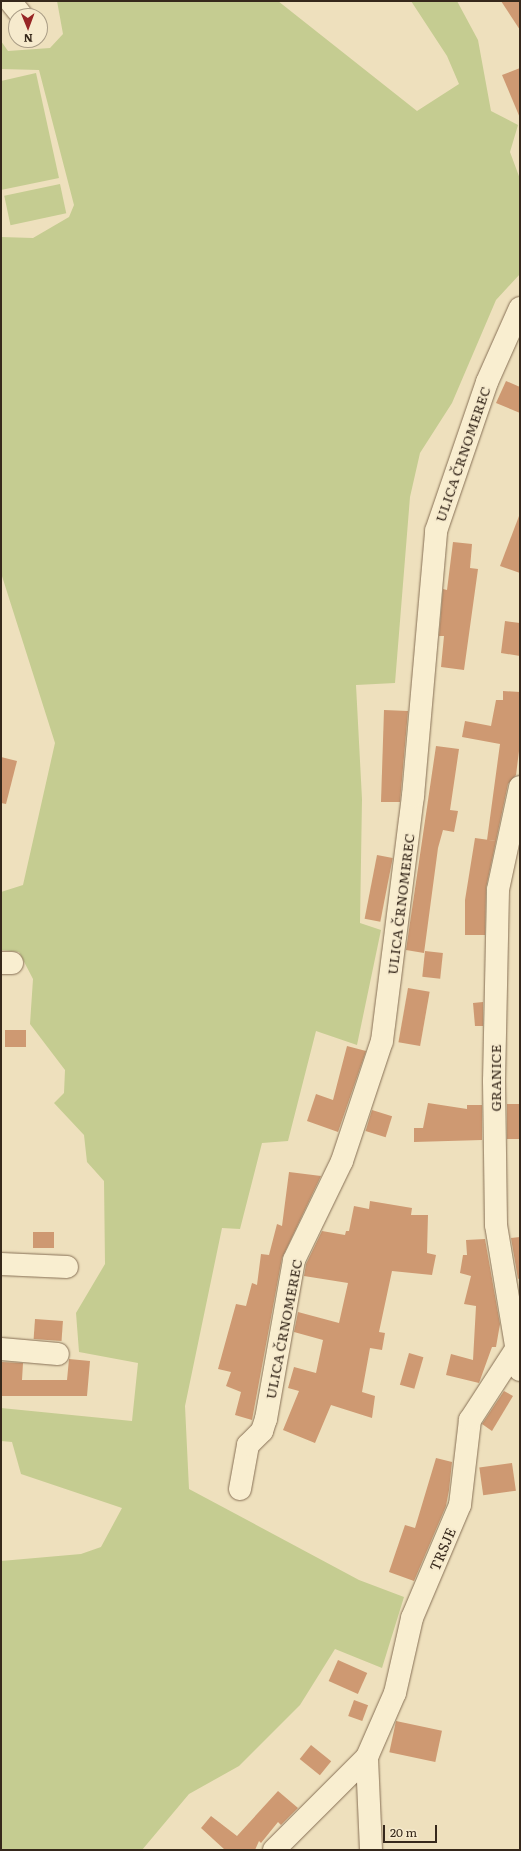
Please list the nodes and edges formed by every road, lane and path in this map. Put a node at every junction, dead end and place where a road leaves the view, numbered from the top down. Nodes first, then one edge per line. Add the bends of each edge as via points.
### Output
1 (520, 308) edge
2 (520, 787) edge
3 (1, 1264) edge
4 (67, 1267) dead end
5 (518, 1346) junction
6 (1, 1349) edge
7 (58, 1354) dead end
8 (520, 1370) edge
9 (240, 1489) dead end
10 (367, 1757) junction
11 (274, 1850) edge
12 (371, 1850) edge

1 - 9 street, ULICA ČRNOMEREC via 487,382 436,530 412,803 382,1041 342,1161 294,1260 266,1419 262,1431 248,1445
2 - 5 street, GRANICE via 498,890 494,1081 496,1224
3 - 4 street
5 - 8 street, GRANICE
5 - 10 street, TRSJE via 470,1420 460,1505 412,1618 395,1693
6 - 7 street
10 - 11 street, TRSJE
10 - 12 street, TRSJE

